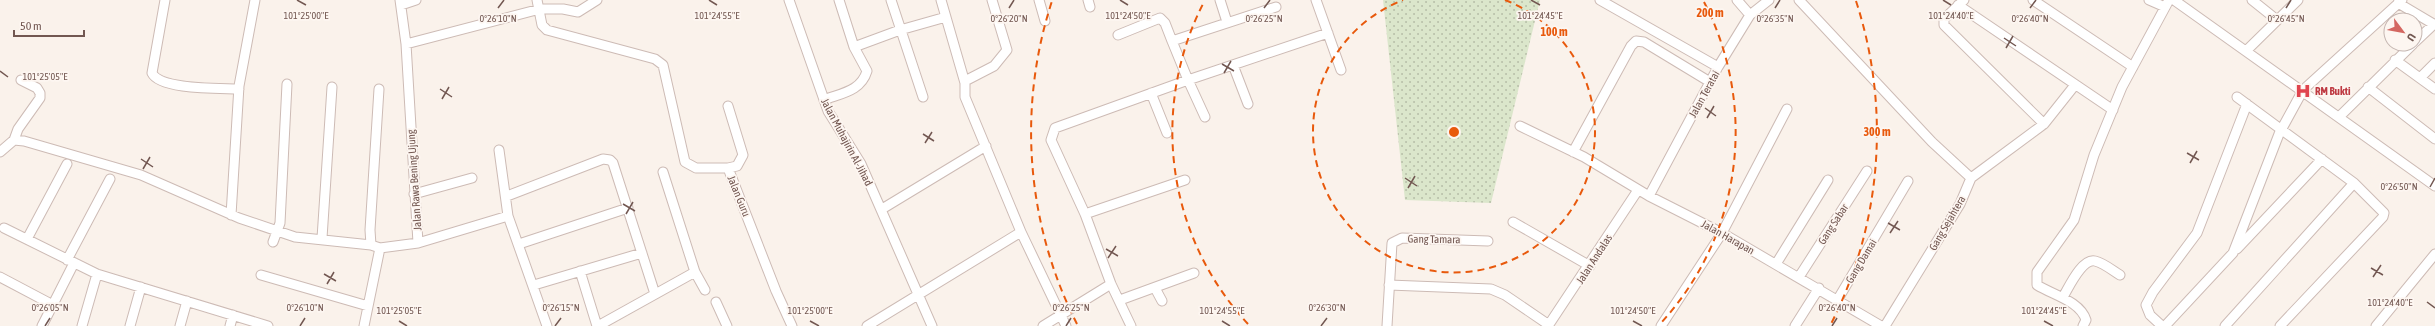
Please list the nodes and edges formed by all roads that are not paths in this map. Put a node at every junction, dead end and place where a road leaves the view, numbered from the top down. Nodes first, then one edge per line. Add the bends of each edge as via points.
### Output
1 (165, 0) edge
2 (255, 0) edge
3 (416, 0) edge
4 (537, 0) edge
5 (597, 0) edge
6 (789, 0) edge
7 (839, 0) edge
8 (891, 0) edge
9 (941, 0) edge
10 (992, 0) edge
11 (1039, 0) edge
12 (1220, 0) edge
13 (1316, 0) edge
14 (1600, 0) edge
15 (1737, 0) edge
16 (1769, 0) edge
17 (1799, 0) edge
18 (2033, 0) edge
19 (2149, 0) edge
20 (2174, 0) edge
21 (2252, 0) edge
22 (2298, 0) edge
23 (400, 2) edge
24 (2400, 2) edge
25 (1961, 3) edge
26 (2167, 4) edge
27 (1276, 7) dead end
28 (540, 9) junction
29 (1750, 15) junction
30 (946, 17) junction
31 (2277, 20) junction
32 (1045, 21) dead end
33 (1227, 22) junction
34 (2435, 24) edge
35 (900, 30) junction
36 (1328, 33) junction
37 (1118, 35) dead end
38 (2423, 35) edge
39 (1172, 41) junction
40 (406, 44) junction
41 (854, 47) junction
42 (2246, 51) junction
43 (2404, 52) edge
44 (2395, 60) junction
45 (2435, 63) edge
46 (1233, 65) junction
47 (1718, 67) junction
48 (2133, 67) junction
49 (1341, 70) dead end
50 (2420, 78) junction
51 (22, 80) dead end
52 (1188, 80) junction
53 (965, 81) junction
54 (1710, 82) junction
55 (287, 84) dead end
56 (2075, 85) junction
57 (332, 87) dead end
58 (2368, 87) junction
59 (379, 89) dead end
60 (2435, 89) edge
61 (239, 90) junction
62 (2303, 90) junction
63 (1151, 93) junction
64 (2237, 97) dead end
65 (923, 98) dead end
66 (824, 100) junction
67 (1248, 104) dead end
68 (2247, 104) junction
69 (728, 106) dead end
70 (1787, 108) dead end
71 (2112, 110) junction
72 (1205, 117) dead end
73 (2338, 117) junction
74 (2044, 124) junction
75 (1520, 126) dead end
76 (2282, 129) junction
77 (1167, 133) dead end
78 (2435, 139) edge
79 (14, 140) junction
80 (986, 146) junction
81 (499, 150) dead end
82 (0, 152) edge
83 (1573, 152) junction
84 (2322, 159) junction
85 (67, 164) dead end
86 (728, 168) junction
87 (1867, 171) dead end
88 (663, 172) dead end
89 (472, 178) dead end
90 (1971, 178) junction
91 (110, 179) dead end
92 (1185, 180) dead end
93 (1828, 180) dead end
94 (1908, 181) dead end
95 (2354, 183) junction
96 (2435, 186) edge
97 (1638, 190) junction
98 (414, 194) junction
99 (507, 196) junction
100 (1649, 196) junction
101 (628, 208) junction
102 (882, 209) junction
103 (1084, 214) junction
104 (231, 215) junction
105 (508, 216) junction
106 (1513, 222) dead end
107 (4, 228) dead end
108 (278, 231) junction
109 (1021, 232) junction
110 (1722, 233) junction
111 (322, 238) junction
112 (26, 239) junction
113 (1488, 241) dead end
114 (273, 242) dead end
115 (418, 244) junction
116 (519, 244) junction
117 (371, 245) junction
118 (380, 248) junction
119 (642, 253) junction
120 (2233, 253) junction
121 (2435, 254) edge
122 (70, 261) junction
123 (1776, 264) junction
124 (1590, 266) junction
125 (580, 271) junction
126 (695, 272) junction
127 (1194, 273) dead end
128 (97, 274) junction
129 (261, 275) dead end
130 (2120, 275) dead end
131 (0, 277) edge
132 (1799, 277) junction
133 (1111, 284) junction
134 (534, 285) junction
135 (1390, 285) junction
136 (141, 287) junction
137 (1155, 288) junction
138 (1819, 288) junction
139 (705, 290) dead end
140 (655, 294) junction
141 (919, 295) junction
142 (2063, 297) junction
143 (1838, 299) junction
144 (1120, 300) junction
145 (187, 301) junction
146 (1162, 301) dead end
147 (716, 302) dead end
148 (53, 305) junction
149 (368, 306) junction
150 (1061, 314) junction
151 (234, 315) junction
152 (42, 326) edge
153 (82, 326) edge
154 (130, 326) edge
155 (180, 326) edge
156 (230, 326) edge
157 (268, 326) edge
158 (364, 326) edge
159 (547, 326) edge
160 (598, 326) edge
161 (727, 326) edge
162 (792, 326) edge
163 (867, 326) edge
164 (932, 326) edge
165 (1043, 326) edge
166 (1066, 326) edge
167 (1131, 326) edge
168 (1387, 326) edge
169 (1549, 326) edge
170 (1661, 326) edge
171 (1795, 326) edge
172 (1881, 326) edge
173 (1885, 326) edge
174 (2083, 326) edge
175 (2162, 326) edge
176 (2165, 326) edge
177 (2225, 326) edge
178 (2280, 326) edge
179 (2376, 326) edge

1 - 61 street via 152,73 154,77 168,84
2 - 61 street
3 - 23 street
4 - 28 street
5 - 28 street via 578,12
6 - 66 street, Jalan Muhajirin Al-Jihad
7 - 41 street
8 - 35 street
9 - 30 street
10 - 53 street via 1007,50 994,66
11 - 32 street
12 - 33 street
13 - 36 street
14 - 47 street
15 - 29 street
16 - 29 street, Jalan Teratai
17 - 90 street via 1932,142
18 - 48 street
19 - 26 street
20 - 42 street
21 - 31 street
22 - 31 street
23 - 40 street, Jalan Rawa Bening Ujung
24 - 34 street
24 - 62 street
25 - 56 street
25 - 74 street via 1944,19 1944,25
26 - 48 street
27 - 33 street
28 - 40 street
28 - 86 street, Jalan Guru via 542,25 547,30 655,59 663,65 685,162 696,168
29 - 47 street, Jalan Teratai
30 - 35 street
30 - 53 street
31 - 42 street
33 - 39 street
34 - 38 street
35 - 41 street
35 - 65 street
36 - 46 street
36 - 49 street
37 - 39 street via 1160,18 1165,23
39 - 52 street
40 - 98 street, Jalan Rawa Bening Ujung
41 - 66 street via 867,71 864,82
42 - 62 street
43 - 44 street
44 - 50 street
44 - 58 street
45 - 50 street
46 - 52 street
46 - 67 street
47 - 54 street, Jalan Teratai
48 - 71 street
50 - 60 street
51 - 79 street via 37,88 40,98 18,129
52 - 63 street
52 - 72 street
53 - 80 street via 965,97
54 - 83 street via 1644,42 1636,41
54 - 100 street, Jalan Teratai
55 - 108 street
56 - 71 street
56 - 74 street
57 - 111 street
58 - 73 street
58 - 78 street
59 - 117 street
61 - 104 street
62 - 73 street
62 - 76 street
63 - 77 street
63 - 103 street via 1055,128 1051,134 1050,140
64 - 68 street
66 - 102 street, Jalan Muhajirin Al-Jihad via 828,111 861,164
68 - 76 street
68 - 175 street via 2197,233 2146,305 2150,315
69 - 86 street via 743,155 737,166
70 - 110 street
71 - 142 street via 2094,155 2074,220 2037,272 2037,285
73 - 96 street
74 - 90 street
75 - 83 street, Jalan Harapan
76 - 84 street
76 - 120 street
79 - 82 street
79 - 104 street via 51,148 141,175
80 - 102 street
80 - 109 street
81 - 99 street
83 - 97 street, Jalan Harapan
84 - 95 street
84 - 120 street
85 - 112 street
86 - 162 street, Jalan Guru
87 - 132 street, Gang Sabar
88 - 126 street
89 - 98 street
90 - 173 street, Gang Sejahtera via 1960,204
91 - 122 street
92 - 103 street
93 - 123 street
94 - 143 street, Gang Damai
95 - 177 street
95 - 178 street via 2382,210 2383,217
97 - 100 street, Jalan Harapan
97 - 124 street, Jalan Andalas
98 - 115 street, Jalan Rawa Bening Ujung
99 - 101 street via 603,159 613,163
99 - 105 street
100 - 110 street, Jalan Harapan
101 - 116 street
101 - 119 street
102 - 141 street, Jalan Muhajirin Al-Jihad
103 - 133 street
104 - 108 street
105 - 115 street
105 - 116 street
106 - 124 street
107 - 112 street
108 - 111 street via 294,237
108 - 114 street
109 - 141 street
109 - 150 street
110 - 123 street, Jalan Harapan
110 - 170 street
111 - 117 street
112 - 122 street
113 - 135 street, Gang Tamara via 1402,238 1396,240 1390,249
115 - 118 street, Jalan Rawa Bening Ujung
116 - 134 street
117 - 118 street
118 - 149 street
119 - 125 street
119 - 140 street
120 - 176 street
121 - 179 street
122 - 128 street
122 - 148 street
123 - 132 street, Jalan Harapan
124 - 169 street, Jalan Andalas
125 - 134 street
125 - 160 street
126 - 139 street
126 - 140 street
127 - 137 street
128 - 136 street
128 - 153 street
129 - 149 street
130 - 142 street via 2095,261 2090,261 2083,264
131 - 148 street
132 - 138 street, Jalan Harapan
133 - 144 street
133 - 150 street
134 - 159 street
135 - 168 street, Gang Tamara
135 - 169 street via 1491,289 1505,295
136 - 145 street
136 - 154 street
137 - 144 street
137 - 146 street
138 - 143 street, Jalan Harapan
138 - 171 street
140 - 160 street
141 - 163 street
141 - 164 street, Jalan Muhajirin Al-Jihad
142 - 174 street via 2084,314 2086,320
143 - 172 street, Jalan Harapan
144 - 167 street
145 - 151 street
145 - 155 street
147 - 161 street
148 - 152 street
149 - 158 street
150 - 165 street
150 - 166 street
151 - 156 street
151 - 157 street

